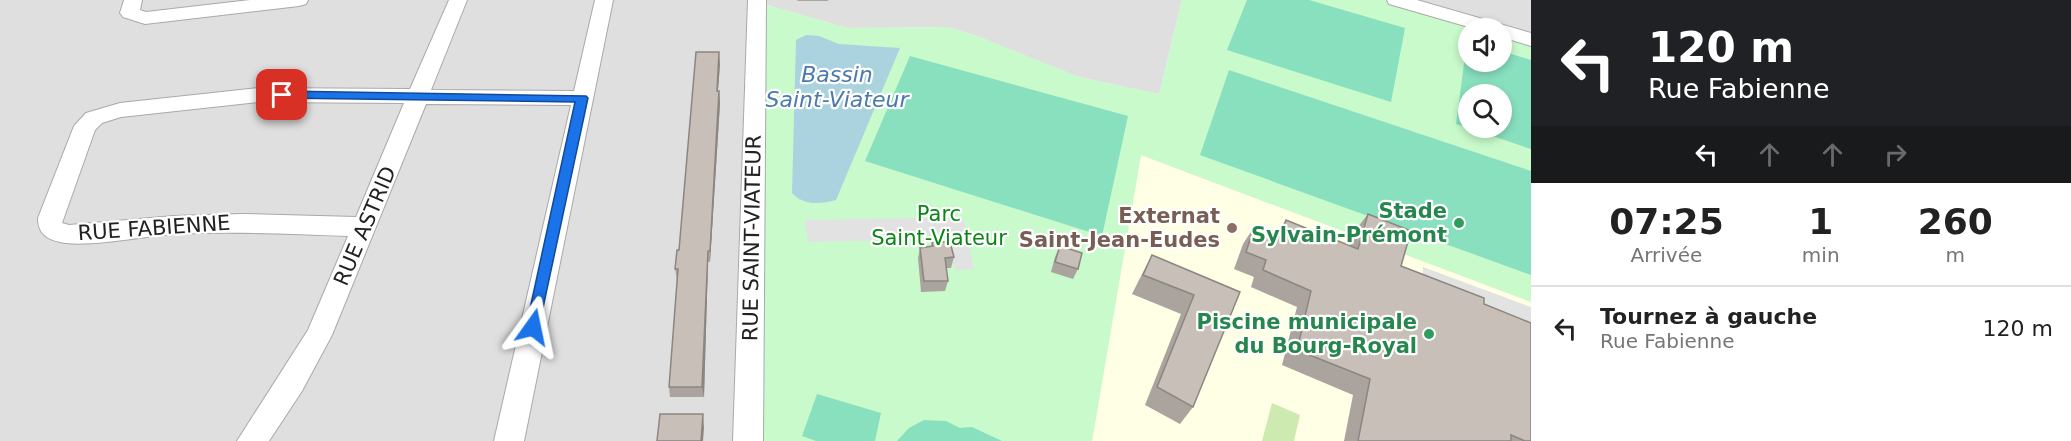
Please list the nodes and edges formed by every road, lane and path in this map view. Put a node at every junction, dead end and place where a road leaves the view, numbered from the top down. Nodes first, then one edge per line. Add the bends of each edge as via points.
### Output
1 (133, 0) edge
2 (299, 0) edge
3 (458, 0) edge
4 (604, 0) edge
5 (757, 0) edge
6 (1396, 0) edge
7 (1458, 18) edge
8 (1512, 35) edge
9 (1531, 40) edge
10 (419, 96) junction
11 (582, 98) junction
12 (365, 227) junction
13 (252, 441) edge
14 (509, 441) edge
15 (748, 441) edge

1 - 2 street via 130,13 145,18
3 - 10 street, RUE ASTRID
4 - 11 street
5 - 15 street, RUE SAINT-VIATEUR
6 - 7 street
8 - 9 street
10 - 11 street, RUE FABIENNE
10 - 12 street, RUE ASTRID
10 - 12 street, RUE FABIENNE via 259,95 108,113 85,126 50,218 51,227 69,234 243,223
11 - 14 street
12 - 13 street, RUE ASTRID via 319,335

